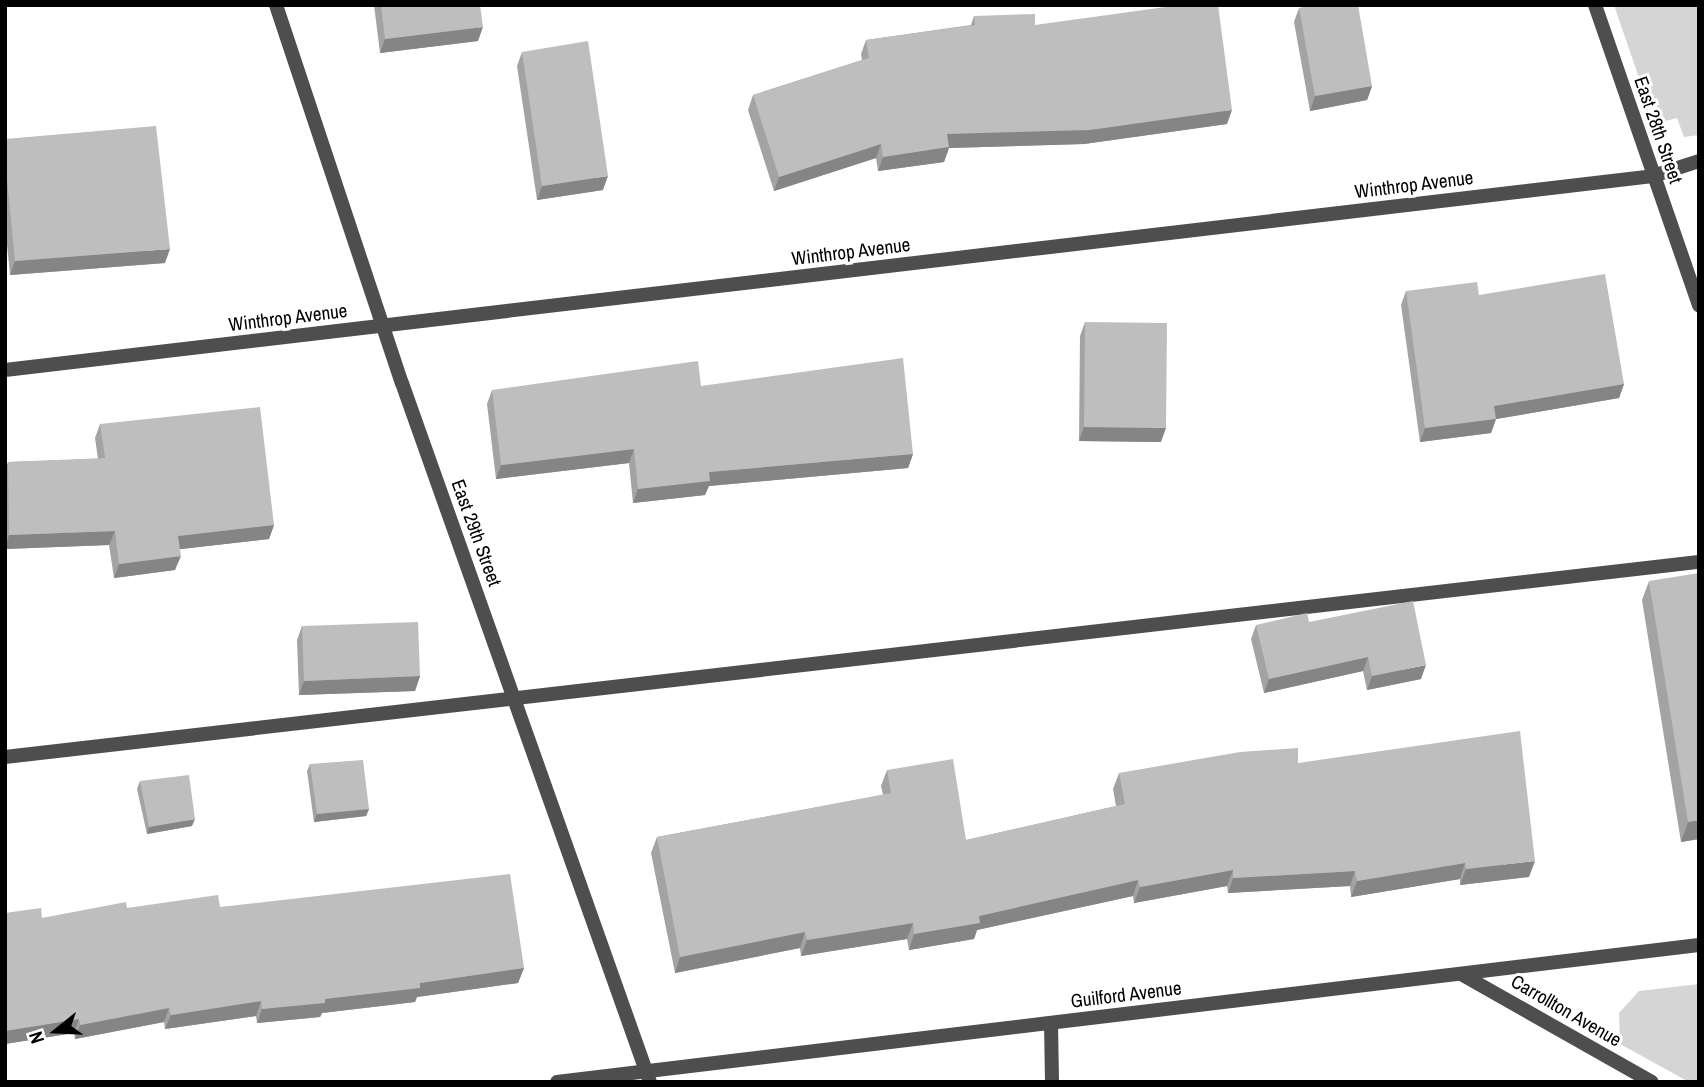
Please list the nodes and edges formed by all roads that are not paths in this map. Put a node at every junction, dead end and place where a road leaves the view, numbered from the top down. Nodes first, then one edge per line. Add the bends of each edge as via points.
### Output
1 (276, 5) edge
2 (1595, 5) edge
3 (1699, 161) edge
4 (1653, 176) junction
5 (1699, 306) edge
6 (386, 326) junction
7 (5, 370) edge
8 (1699, 562) edge
9 (514, 699) junction
10 (5, 757) edge
11 (1699, 945) edge
12 (1461, 974) junction
13 (1051, 1023) junction
14 (648, 1077) edge
15 (557, 1082) edge
16 (1052, 1082) edge
17 (1652, 1082) edge

1 - 6 street, East 29th Street
2 - 4 street, East 28th Street
3 - 4 street, Winthrop Avenue
4 - 5 street, East 28th Street
4 - 6 street, Winthrop Avenue
6 - 7 street, Winthrop Avenue
6 - 9 street, East 29th Street
8 - 9 street
9 - 10 street
9 - 14 street, East 29th Street
11 - 12 street, Guilford Avenue
12 - 13 street, Guilford Avenue
12 - 17 street, Carrollton Avenue
13 - 14 street, Guilford Avenue
13 - 16 street
14 - 15 street, Guilford Avenue

